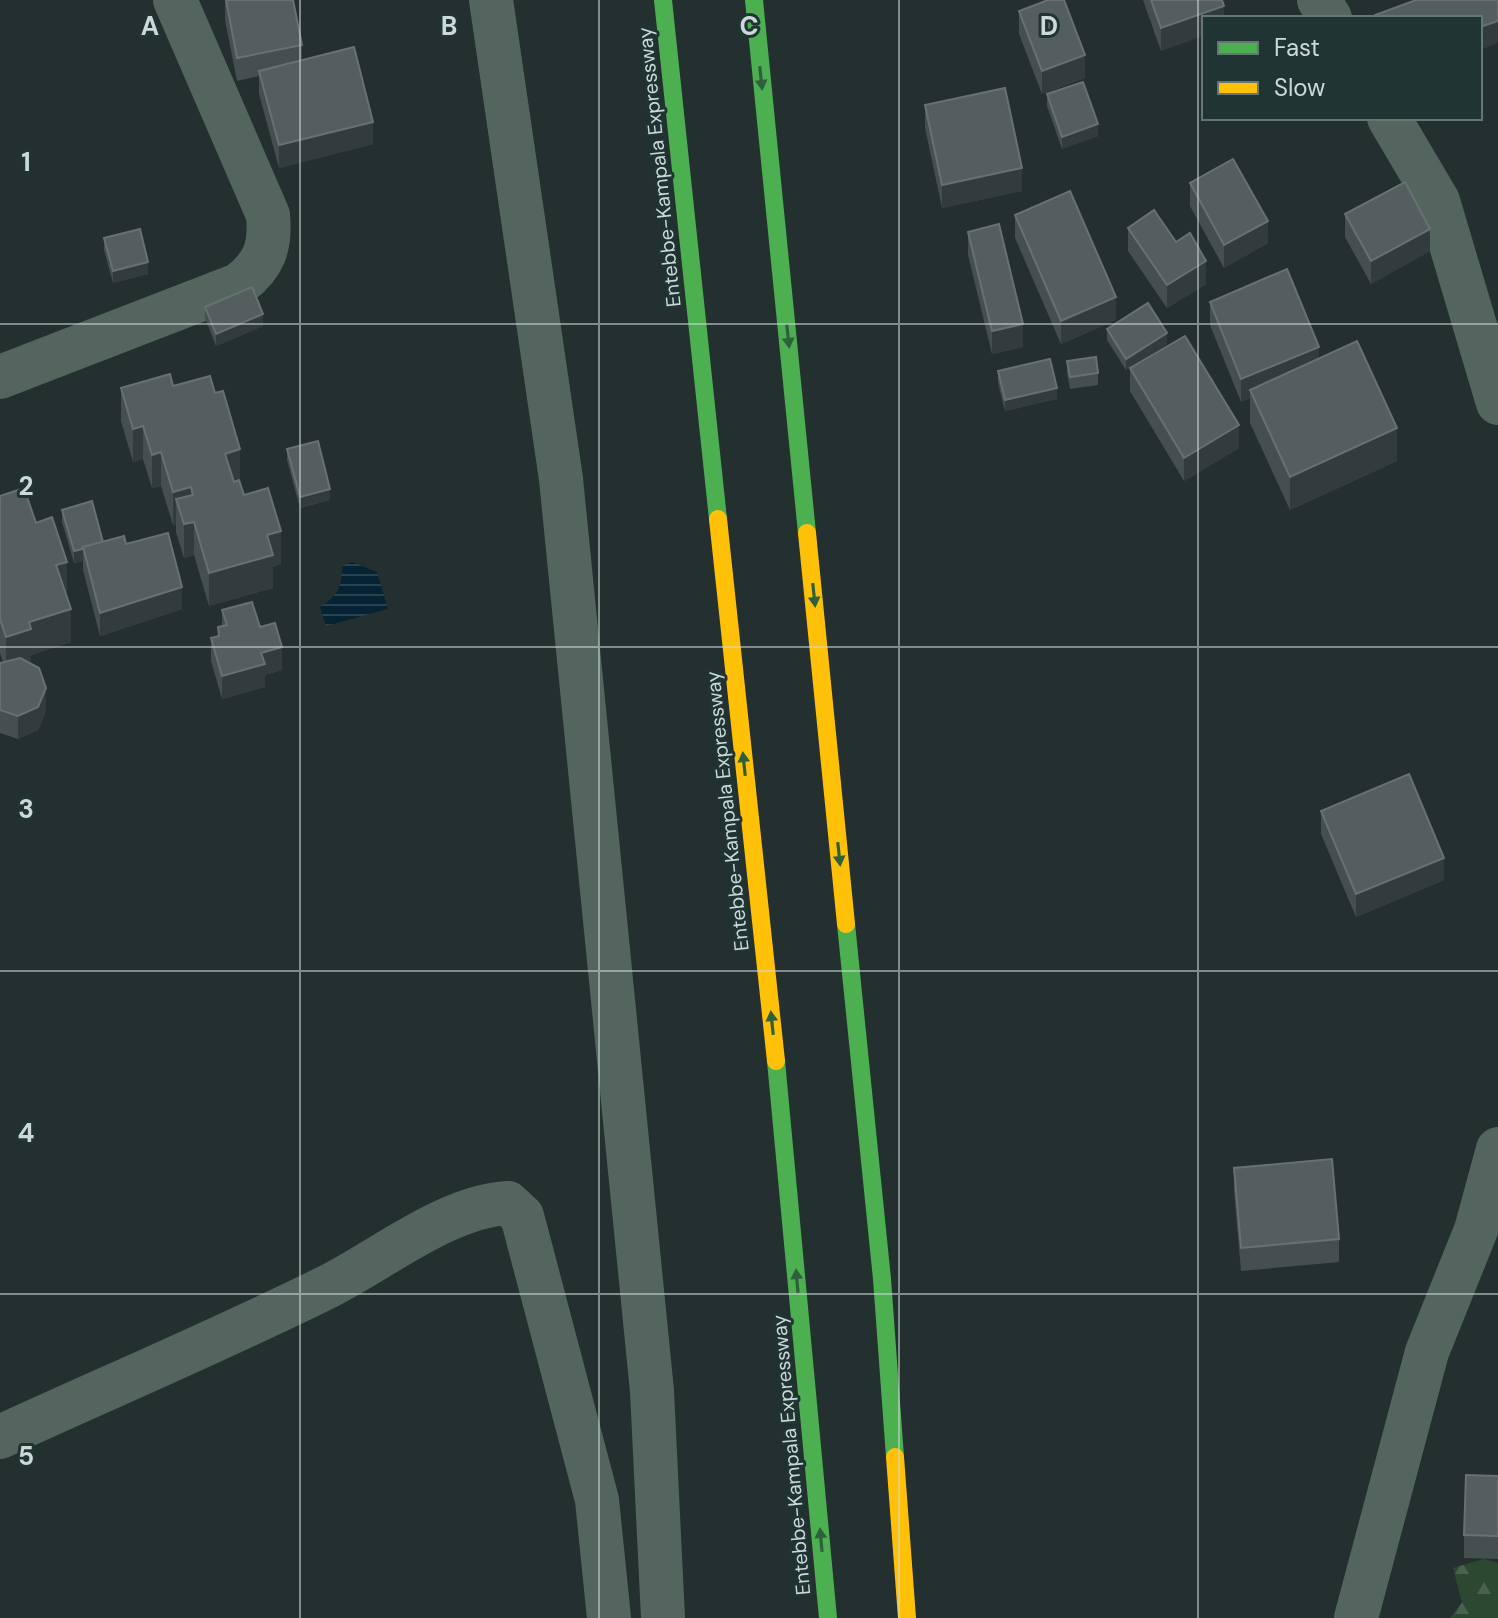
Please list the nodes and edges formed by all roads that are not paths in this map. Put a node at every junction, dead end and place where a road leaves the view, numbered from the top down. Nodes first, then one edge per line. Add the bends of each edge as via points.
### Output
1 (491, 0) edge
2 (663, 0) edge
3 (754, 0) edge
4 (184, 1) edge
5 (1390, 120) edge
6 (0, 377) edge
7 (1498, 403) edge
8 (1498, 1149) edge
9 (0, 1437) edge
10 (609, 1618) edge
11 (663, 1618) edge
12 (828, 1618) edge
13 (907, 1618) edge
14 (1356, 1618) edge

1 - 11 street via 561,479 652,1391
12 -> 2 highway, Entebbe-Kampala Expressway via 782,1116
3 -> 13 highway via 882,1279
4 - 6 street via 268,215 270,240 264,259 238,285
5 - 7 street via 1438,201
8 - 14 street via 1476,1230 1427,1352
9 - 10 street via 328,1286 459,1214 508,1203 522,1216 597,1500

